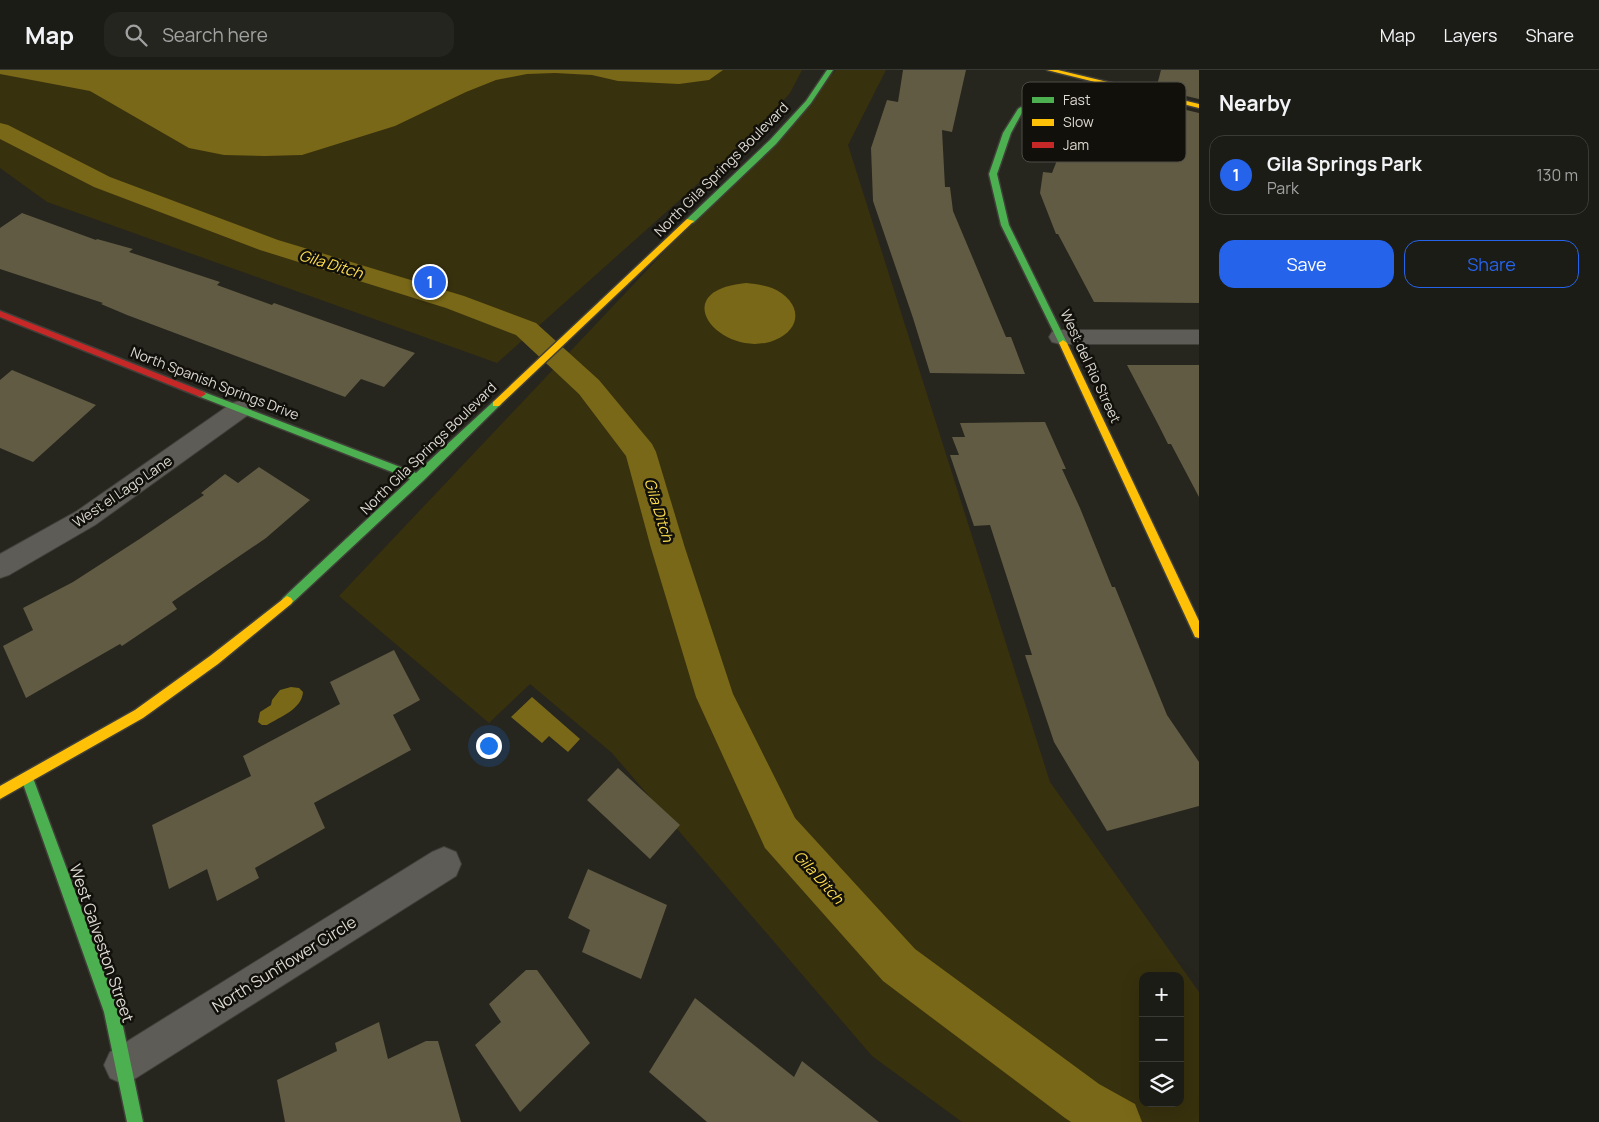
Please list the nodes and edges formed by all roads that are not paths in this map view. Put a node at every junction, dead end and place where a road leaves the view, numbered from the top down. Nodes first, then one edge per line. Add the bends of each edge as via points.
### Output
1 (830, 70) edge
2 (1050, 70) edge
3 (1100, 82) edge
4 (1186, 103) edge
5 (1199, 106) edge
6 (1021, 110) dead end
7 (0, 314) edge
8 (1060, 337) junction
9 (1199, 337) edge
10 (240, 409) junction
11 (419, 478) junction
12 (0, 567) edge
13 (1199, 633) edge
14 (27, 778) junction
15 (0, 793) edge
16 (444, 864) dead end
17 (123, 1065) junction
18 (135, 1122) edge

1 - 11 street, North Gila Springs Boulevard via 809,102 773,142
2 - 3 street
4 - 5 street
6 - 8 street, West del Rio Street via 1007,133 993,174 1005,225
7 - 10 street, North Spanish Springs Drive
8 - 9 street
8 - 13 street, West del Rio Street
10 - 11 street, North Spanish Springs Drive
10 - 12 street, West el Lago Lane via 86,518
11 - 14 street, North Gila Springs Boulevard via 293,596 214,660 139,714
14 - 15 street, North Gila Springs Boulevard
14 - 17 street, West Galveston Street via 112,1012
16 - 17 street, North Sunflower Circle
17 - 18 street, West Galveston Street

